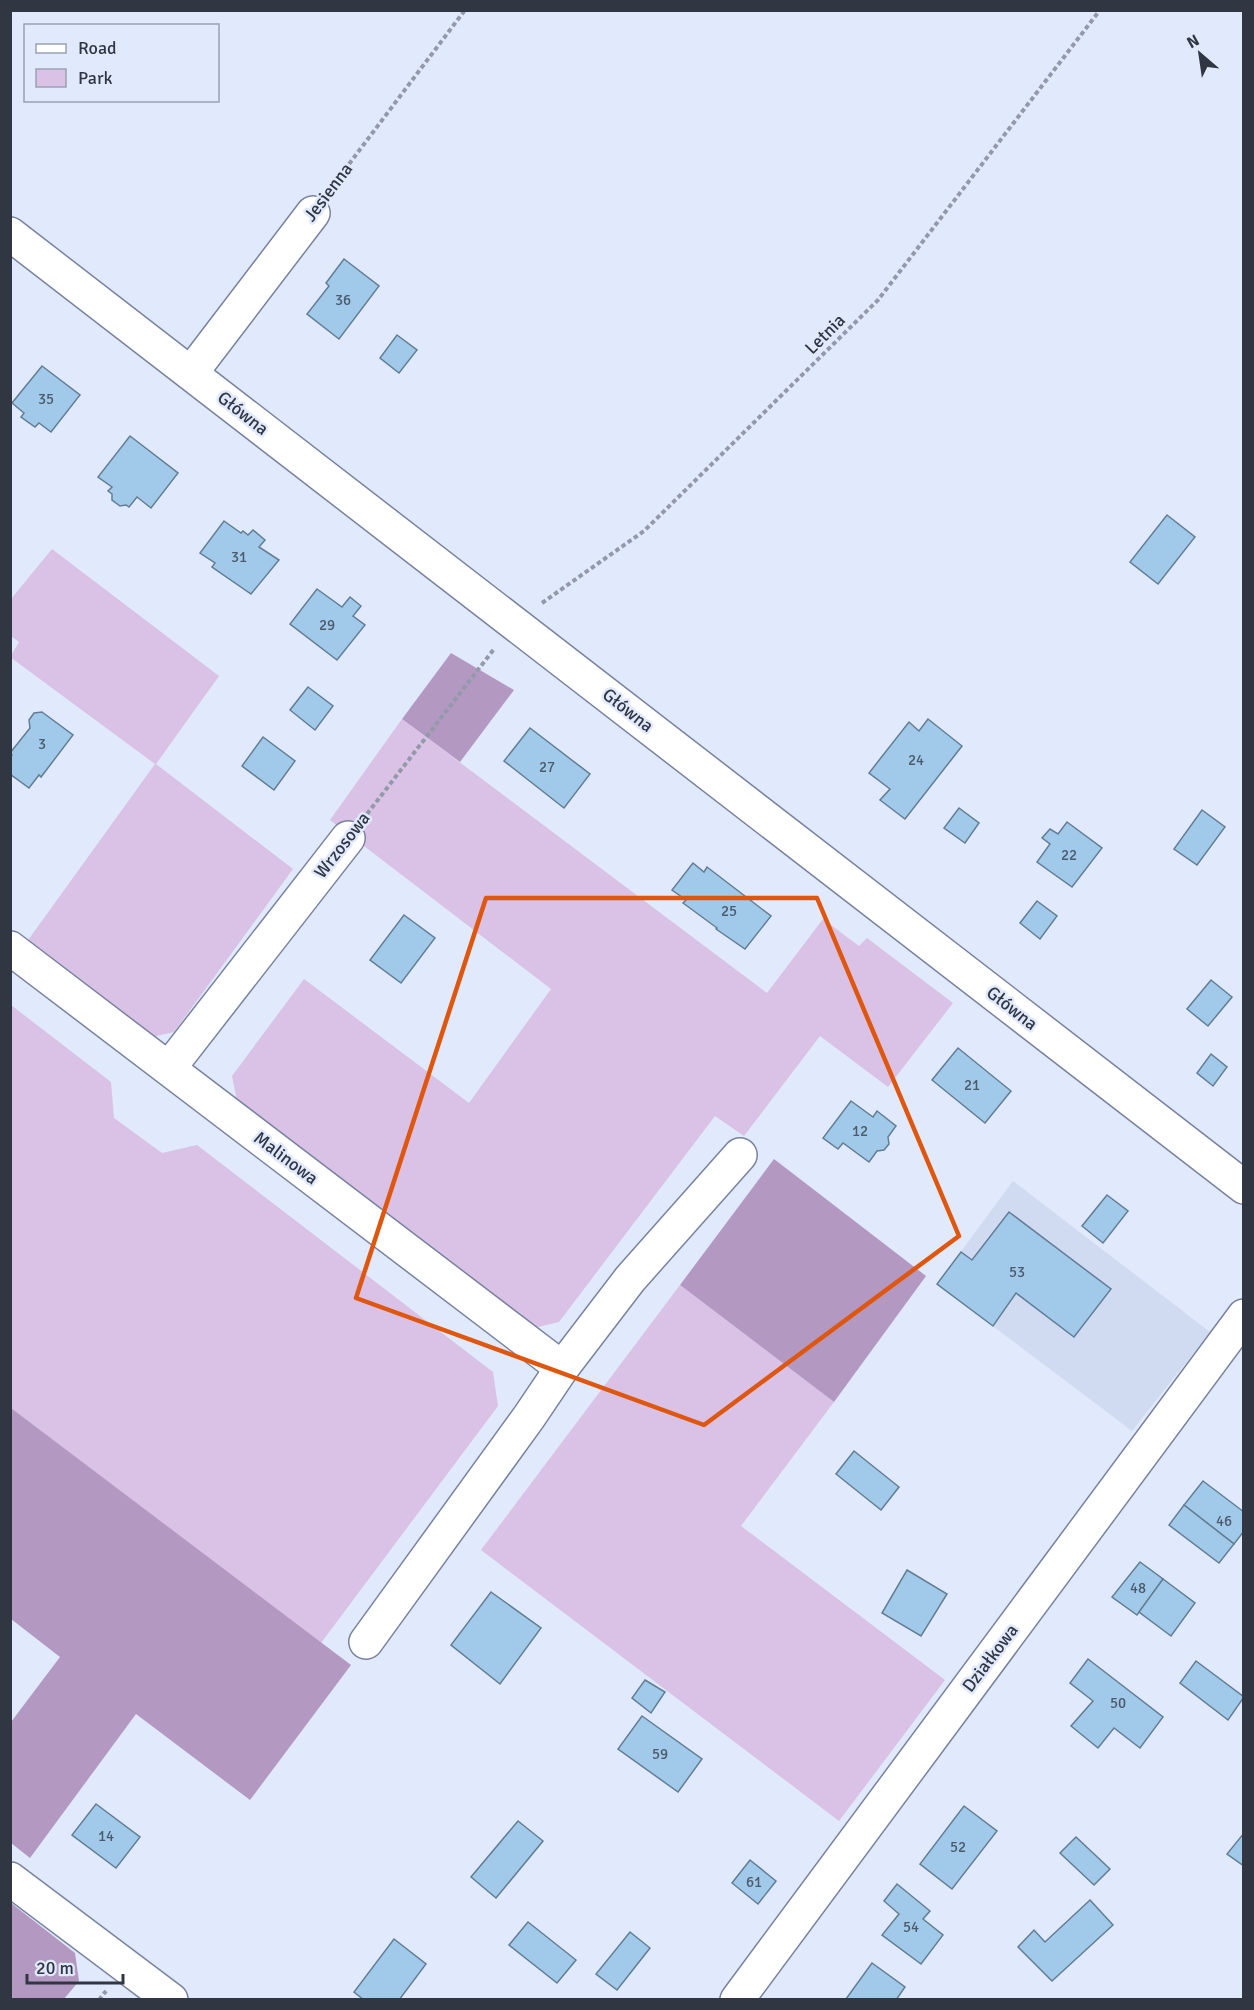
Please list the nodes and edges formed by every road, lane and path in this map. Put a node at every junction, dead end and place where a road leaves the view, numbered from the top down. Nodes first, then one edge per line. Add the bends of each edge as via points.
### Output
1 (465, 10) edge
2 (1100, 10) edge
3 (313, 213) joint
4 (10, 234) edge
5 (191, 373) junction
6 (514, 622) junction
7 (348, 838) joint
8 (10, 948) edge
9 (169, 1068) junction
10 (740, 1155) dead end
11 (1244, 1187) edge
12 (1244, 1316) edge
13 (562, 1368) junction
14 (366, 1642) dead end
15 (10, 1879) edge
16 (171, 2000) edge
17 (737, 2000) edge

1 - 3 path, Jesienna
2 - 6 path, Letnia via 878,300 644,531
3 - 5 street, Jesienna
4 - 5 street, Główna
5 - 6 street, Główna
6 - 7 path, Wrzosowa
6 - 11 street, Główna
7 - 9 street, Wrzosowa
8 - 9 street, Malinowa
9 - 13 street, Malinowa
10 - 13 street via 630,1279
12 - 17 street, Działkowa
13 - 14 street
15 - 16 street

